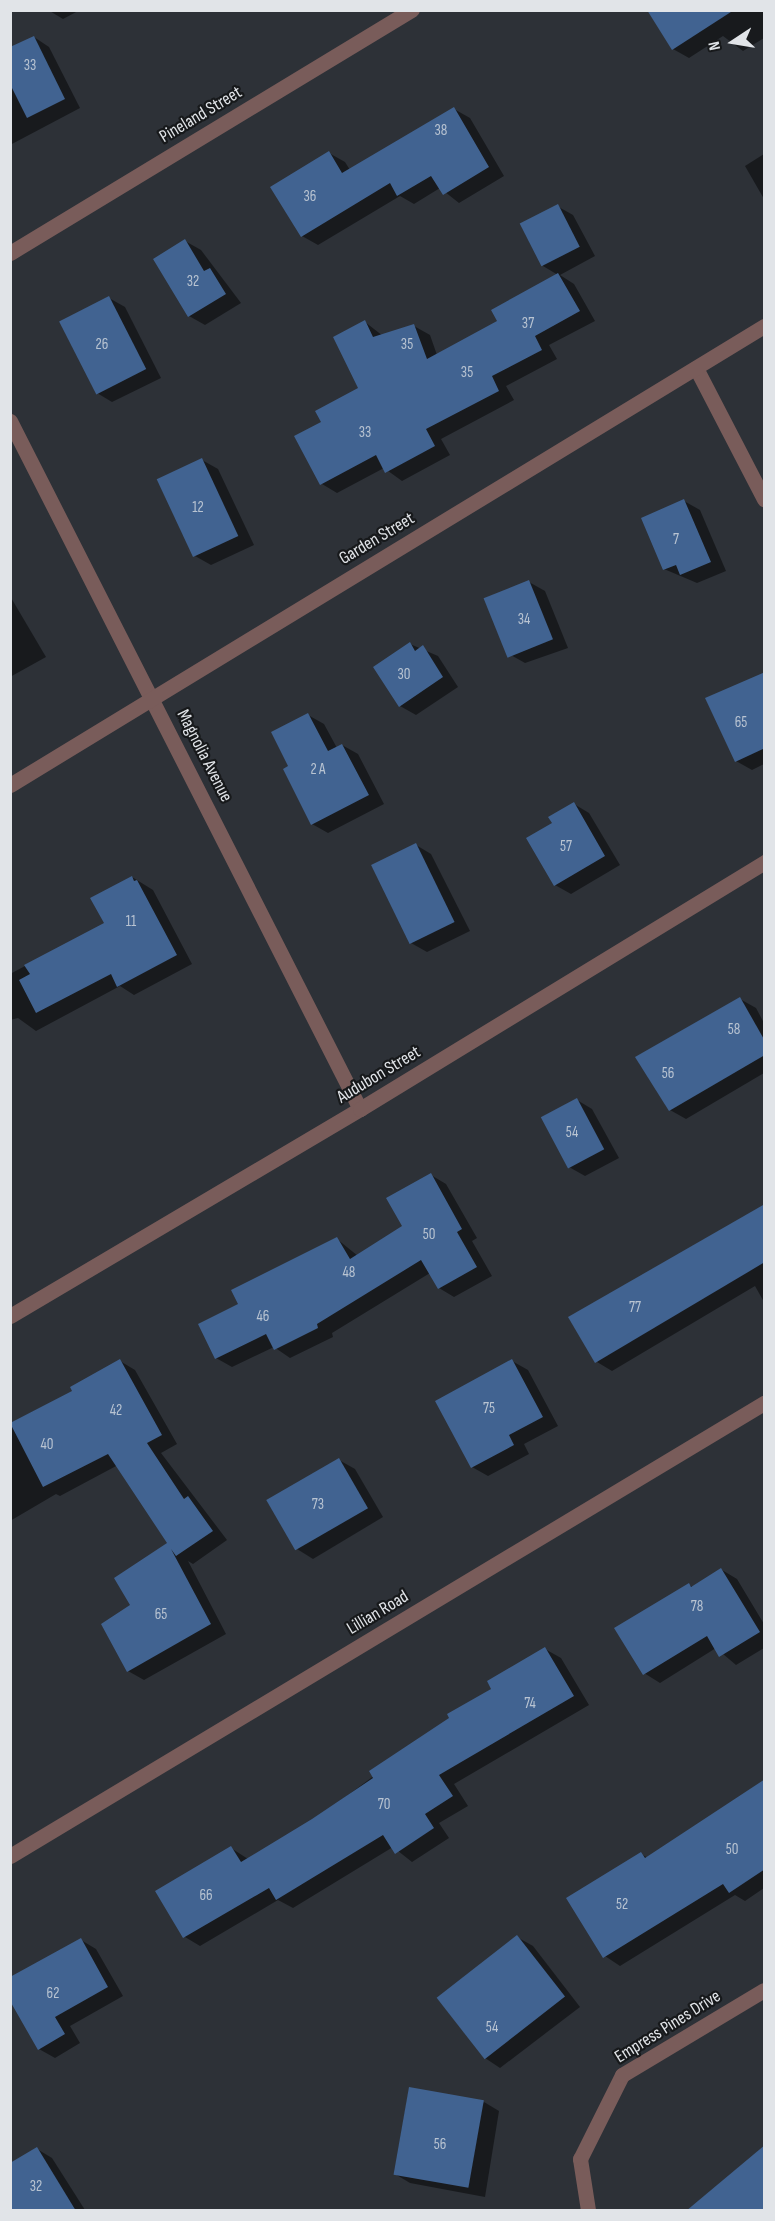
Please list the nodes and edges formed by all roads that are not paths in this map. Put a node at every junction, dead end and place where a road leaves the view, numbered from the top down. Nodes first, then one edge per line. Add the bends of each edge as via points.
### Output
1 (412, 10) edge
2 (10, 253) edge
3 (765, 326) edge
4 (696, 368) junction
5 (10, 421) edge
6 (765, 500) edge
7 (153, 698) junction
8 (10, 785) edge
9 (765, 862) edge
10 (360, 1109) junction
11 (10, 1316) edge
12 (765, 1402) edge
13 (10, 1856) edge
14 (765, 1990) edge
15 (588, 2211) edge

1 - 2 street, Pineland Street
3 - 4 street, Garden Street
4 - 6 street
4 - 7 street, Garden Street
5 - 7 street, Magnolia Avenue
7 - 8 street, Garden Street
7 - 10 street, Magnolia Avenue
9 - 10 street, Audubon Street
10 - 11 street, Audubon Street
12 - 13 street, Lillian Road
14 - 15 street, Empress Pines Drive via 622,2075 580,2159

